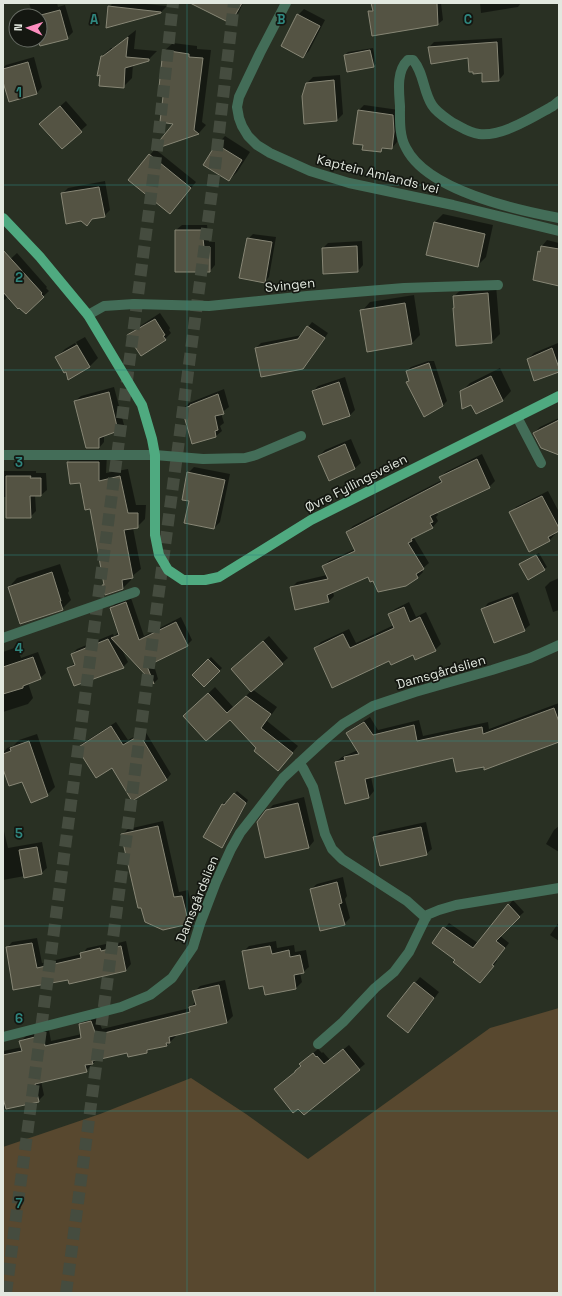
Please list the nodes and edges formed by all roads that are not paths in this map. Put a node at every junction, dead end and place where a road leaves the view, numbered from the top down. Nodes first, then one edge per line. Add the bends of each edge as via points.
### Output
1 (286, 3) edge
2 (559, 101) edge
3 (3, 218) edge
4 (559, 218) edge
5 (559, 231) edge
6 (498, 284) dead end
7 (88, 315) junction
8 (559, 396) edge
9 (516, 417) junction
10 (301, 436) dead end
11 (3, 455) edge
12 (155, 455) junction
13 (541, 463) dead end
14 (135, 592) dead end
15 (3, 638) edge
16 (559, 645) edge
17 (299, 763) junction
18 (559, 888) edge
19 (426, 918) junction
20 (3, 1037) edge
21 (318, 1044) dead end

1 - 5 street, Kaptein Amlands vei via 239,97 237,107 242,126 258,145 310,171 349,183
2 - 4 street via 507,129 479,134 467,131 435,109 413,60 403,64 400,75 402,134 405,146 420,167 435,178 480,198
3 - 7 main road via 40,257
6 - 7 street, Svingen via 404,288 209,306 104,306
7 - 12 main road via 142,406
8 - 9 main road, Øvre Fyllingsveien
9 - 12 main road, Øvre Fyllingsveien via 311,520 219,577 205,580 183,580 168,570 160,555 155,535
9 - 13 street
10 - 12 street via 245,458 203,459
11 - 12 street
14 - 15 street
16 - 17 street, Damsgårdslien via 530,658 373,706 343,724
17 - 19 street via 313,787 325,834 332,849 342,859 407,901
17 - 20 street, Damsgårdslien via 283,778 240,833 216,882 193,947 172,978 150,995 121,1007
18 - 19 street via 456,905 433,912
19 - 21 street via 410,952 394,972

